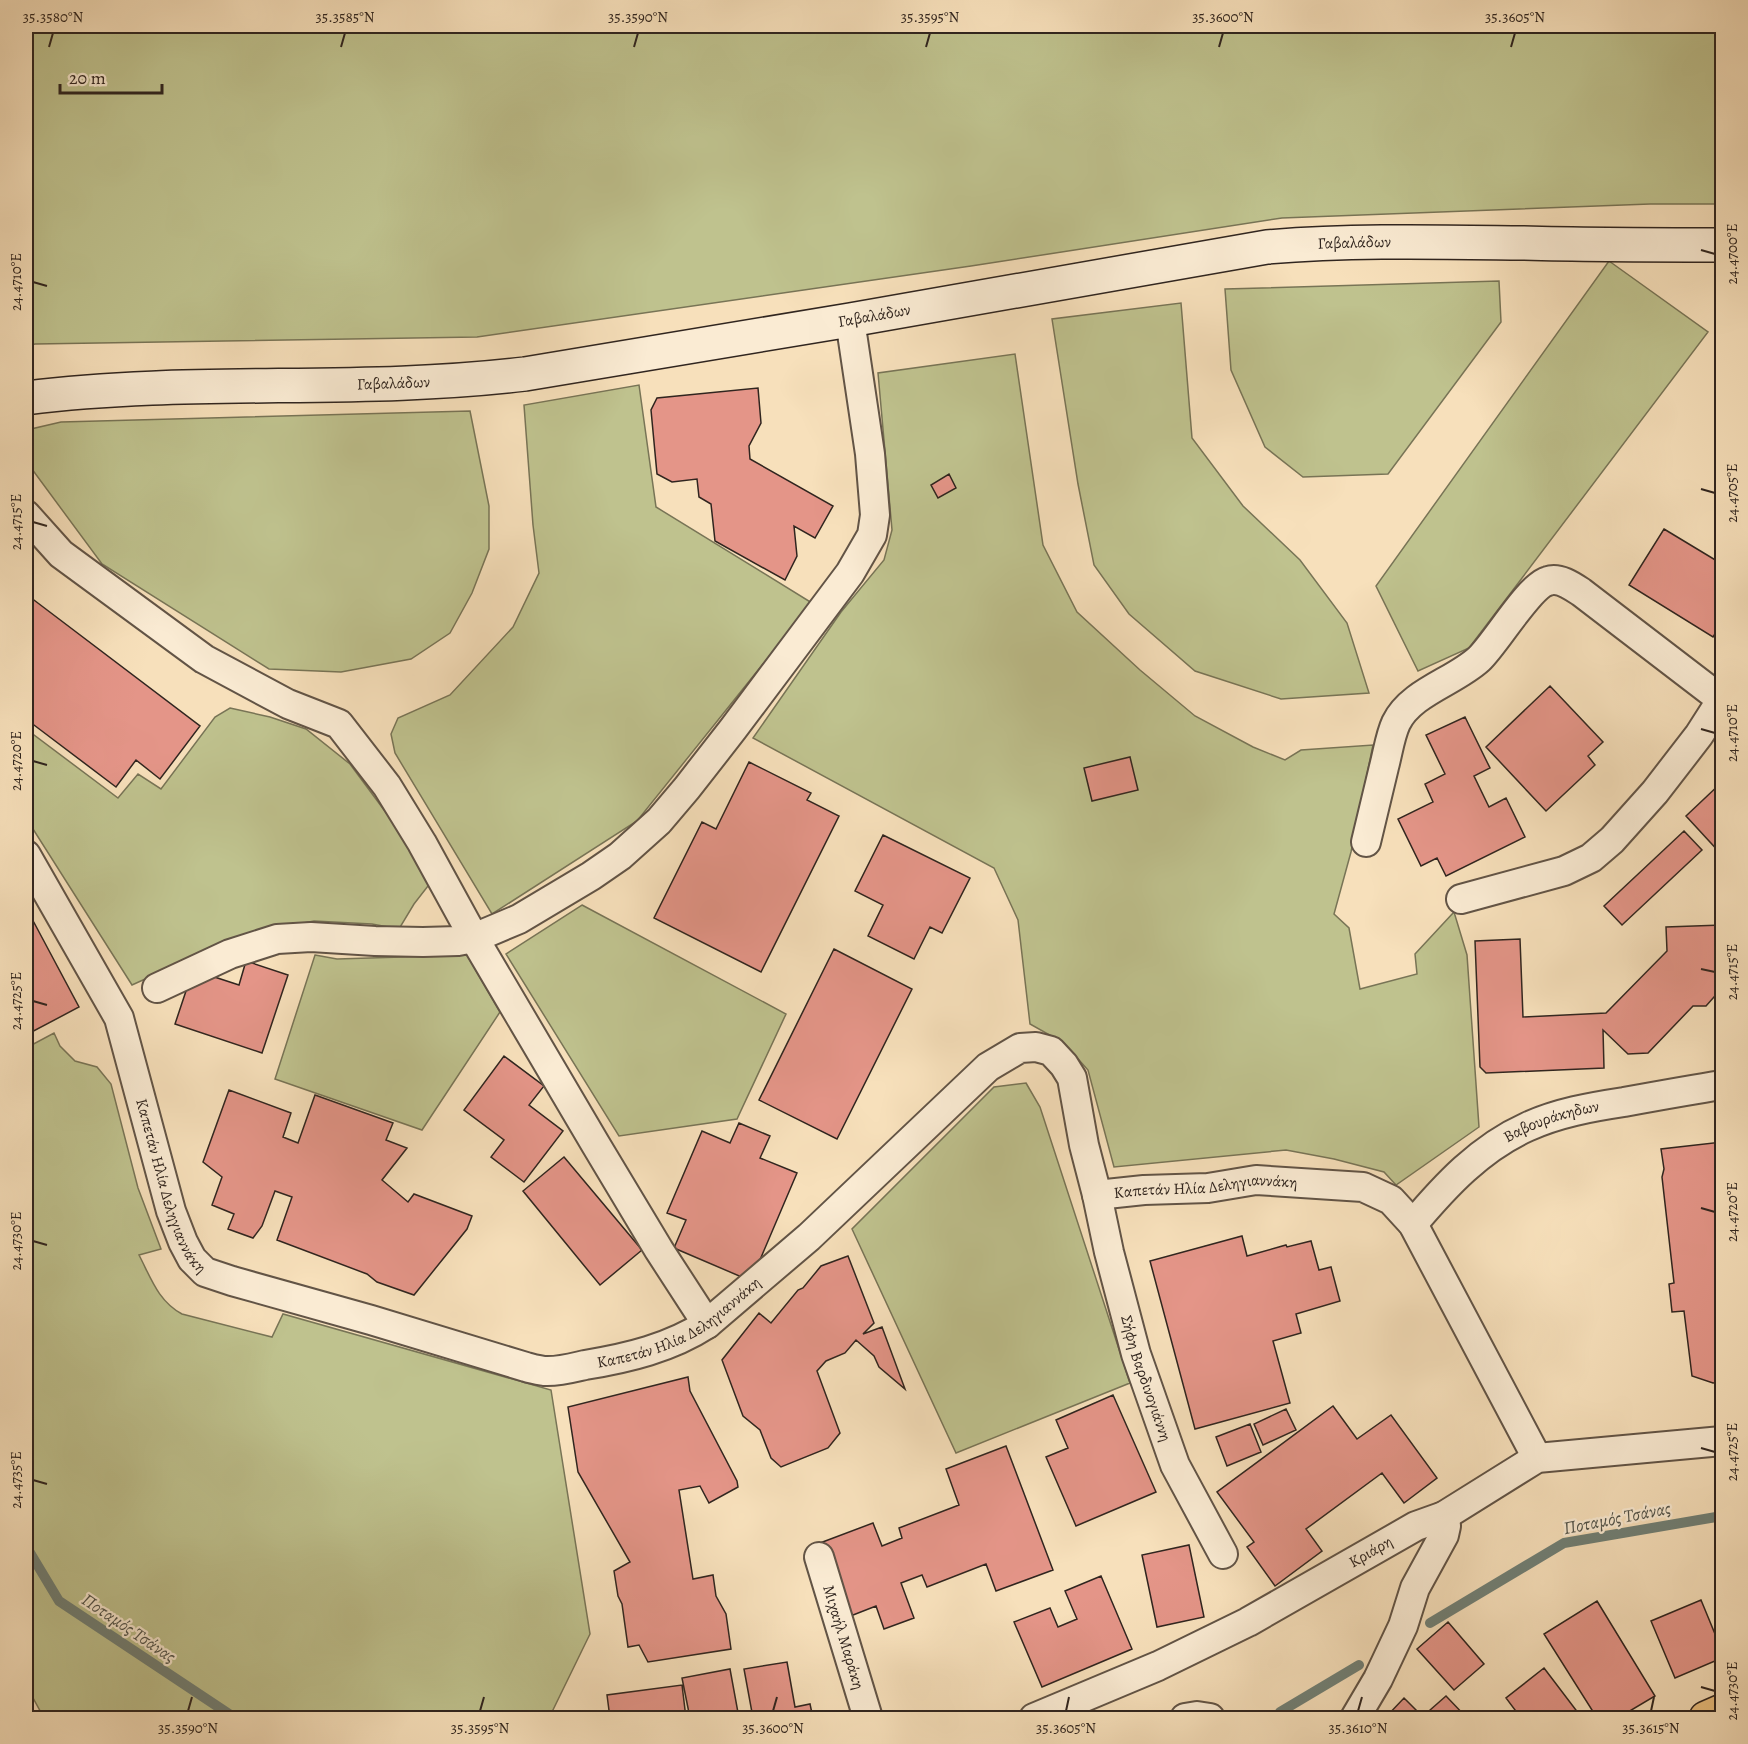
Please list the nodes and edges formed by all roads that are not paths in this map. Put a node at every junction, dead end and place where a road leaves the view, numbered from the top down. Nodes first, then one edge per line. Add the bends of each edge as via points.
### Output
1 (1722, 245) edge
2 (850, 320) junction
3 (26, 399) edge
4 (26, 514) edge
5 (1722, 700) edge
6 (1366, 842) dead end
7 (26, 855) edge
8 (1461, 899) dead end
9 (474, 938) junction
10 (157, 988) dead end
11 (1722, 1084) edge
12 (1097, 1195) junction
13 (1413, 1224) junction
14 (707, 1324) junction
15 (1722, 1441) edge
16 (1537, 1458) junction
17 (1444, 1516) junction
18 (1223, 1554) dead end
19 (819, 1557) dead end
20 (1722, 1711) edge
21 (868, 1719) edge
22 (1034, 1719) edge
23 (1185, 1719) edge
24 (1210, 1719) edge
25 (1355, 1719) edge
26 (1706, 1719) edge

1 - 2 street, Γαβαλάδων via 1312,243
2 - 3 street, Γαβαλάδων via 486,379 135,390
2 - 9 street via 875,499 872,535 863,552 733,729 659,821 620,856 583,881 519,919
4 - 9 street via 62,554 204,659 288,704 339,724 387,786
5 - 6 street via 1581,592 1548,580 1530,594 1478,661 1415,700 1396,722
5 - 8 street via 1654,792 1591,858 1564,871
7 - 14 street, Καπετάν Ηλία Δεληγιαννάκη via 118,1018 171,1211 192,1259 205,1272 544,1371 601,1363 660,1347
9 - 10 street via 406,942 277,939 230,954
9 - 14 street
11 - 13 street, Βαβουράκηδων via 1593,1107 1528,1126 1461,1170
12 - 13 street, Καπετάν Ηλία Δεληγιαννάκη via 1208,1188 1256,1180 1363,1187 1391,1200
12 - 14 street, Καπετάν Ηλία Δεληγιαννάκη via 1072,1078 1051,1051 1020,1048 988,1067 809,1237
12 - 18 street, Σήφη Βαρδινογιάννη via 1136,1354 1175,1465
13 - 16 street, Καπετάν Ηλία Δεληγιαννάκη
15 - 16 street, Κριάρη
16 - 17 street, Κριάρη
17 - 22 street, Κριάρη via 1416,1526 1248,1622
17 - 25 street via 1444,1535 1415,1588 1403,1626 1378,1679
19 - 21 street, Μιχαήλ Μαράκη
20 - 26 main road
23 - 24 street

